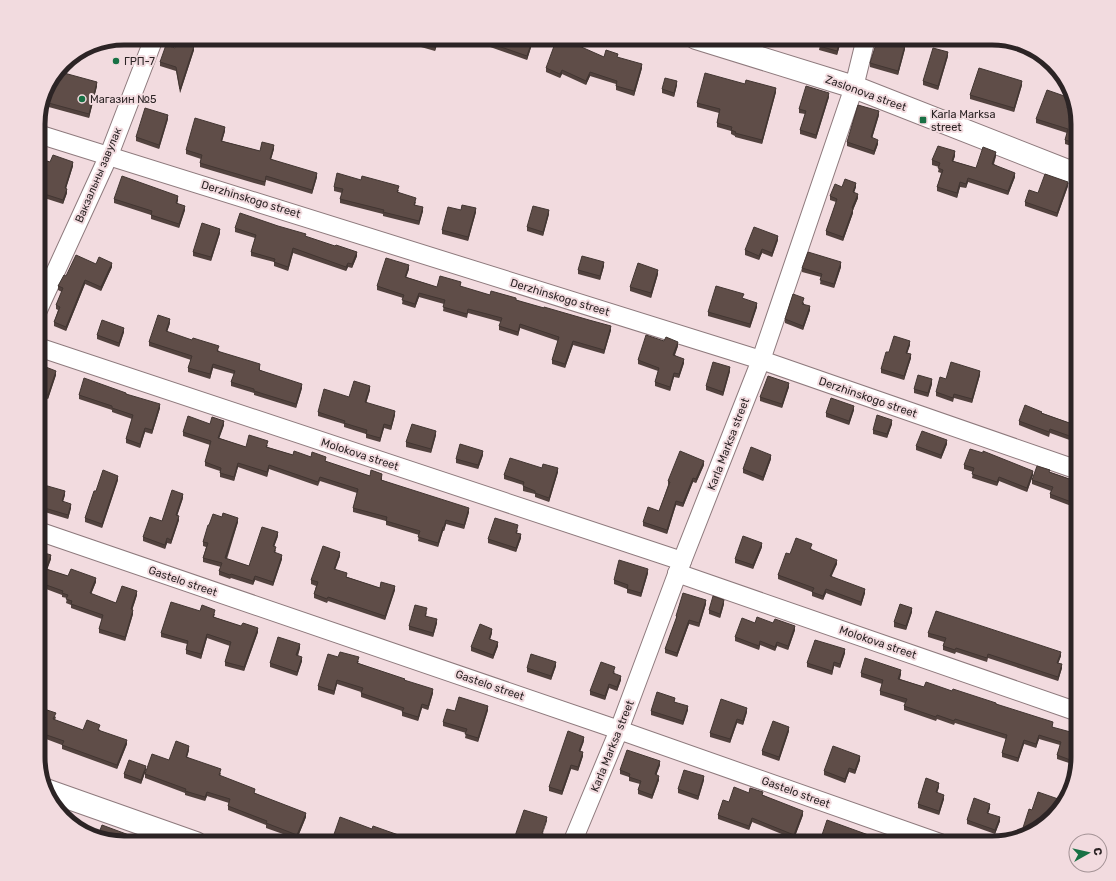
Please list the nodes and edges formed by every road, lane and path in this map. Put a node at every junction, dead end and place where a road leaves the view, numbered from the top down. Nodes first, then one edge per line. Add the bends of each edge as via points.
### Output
1 (151, 45) edge
2 (719, 45) edge
3 (864, 45) edge
4 (854, 87) junction
5 (45, 136) edge
6 (109, 155) junction
7 (1071, 172) edge
8 (45, 295) edge
9 (45, 349) edge
10 (761, 360) junction
11 (1071, 468) edge
12 (45, 533) edge
13 (680, 567) junction
14 (1071, 709) edge
15 (619, 730) junction
16 (53, 793) edge
17 (176, 836) edge
18 (575, 836) edge
19 (920, 836) edge

1 - 6 street, Вакзальны завулак
2 - 4 street, Zaslonova street
3 - 4 street, Karla Marksa street
4 - 7 street, Zaslonova street
4 - 10 street, Karla Marksa street
5 - 6 street, Derzhinskogo street
6 - 8 street, Вакзальны завулак
6 - 10 street, Derzhinskogo street
9 - 13 street, Molokova street
10 - 11 street, Derzhinskogo street
10 - 13 street, Karla Marksa street
12 - 15 street, Gastelo street
13 - 14 street, Molokova street
13 - 15 street, Karla Marksa street
15 - 18 street, Karla Marksa street
15 - 19 street, Gastelo street
16 - 17 street

